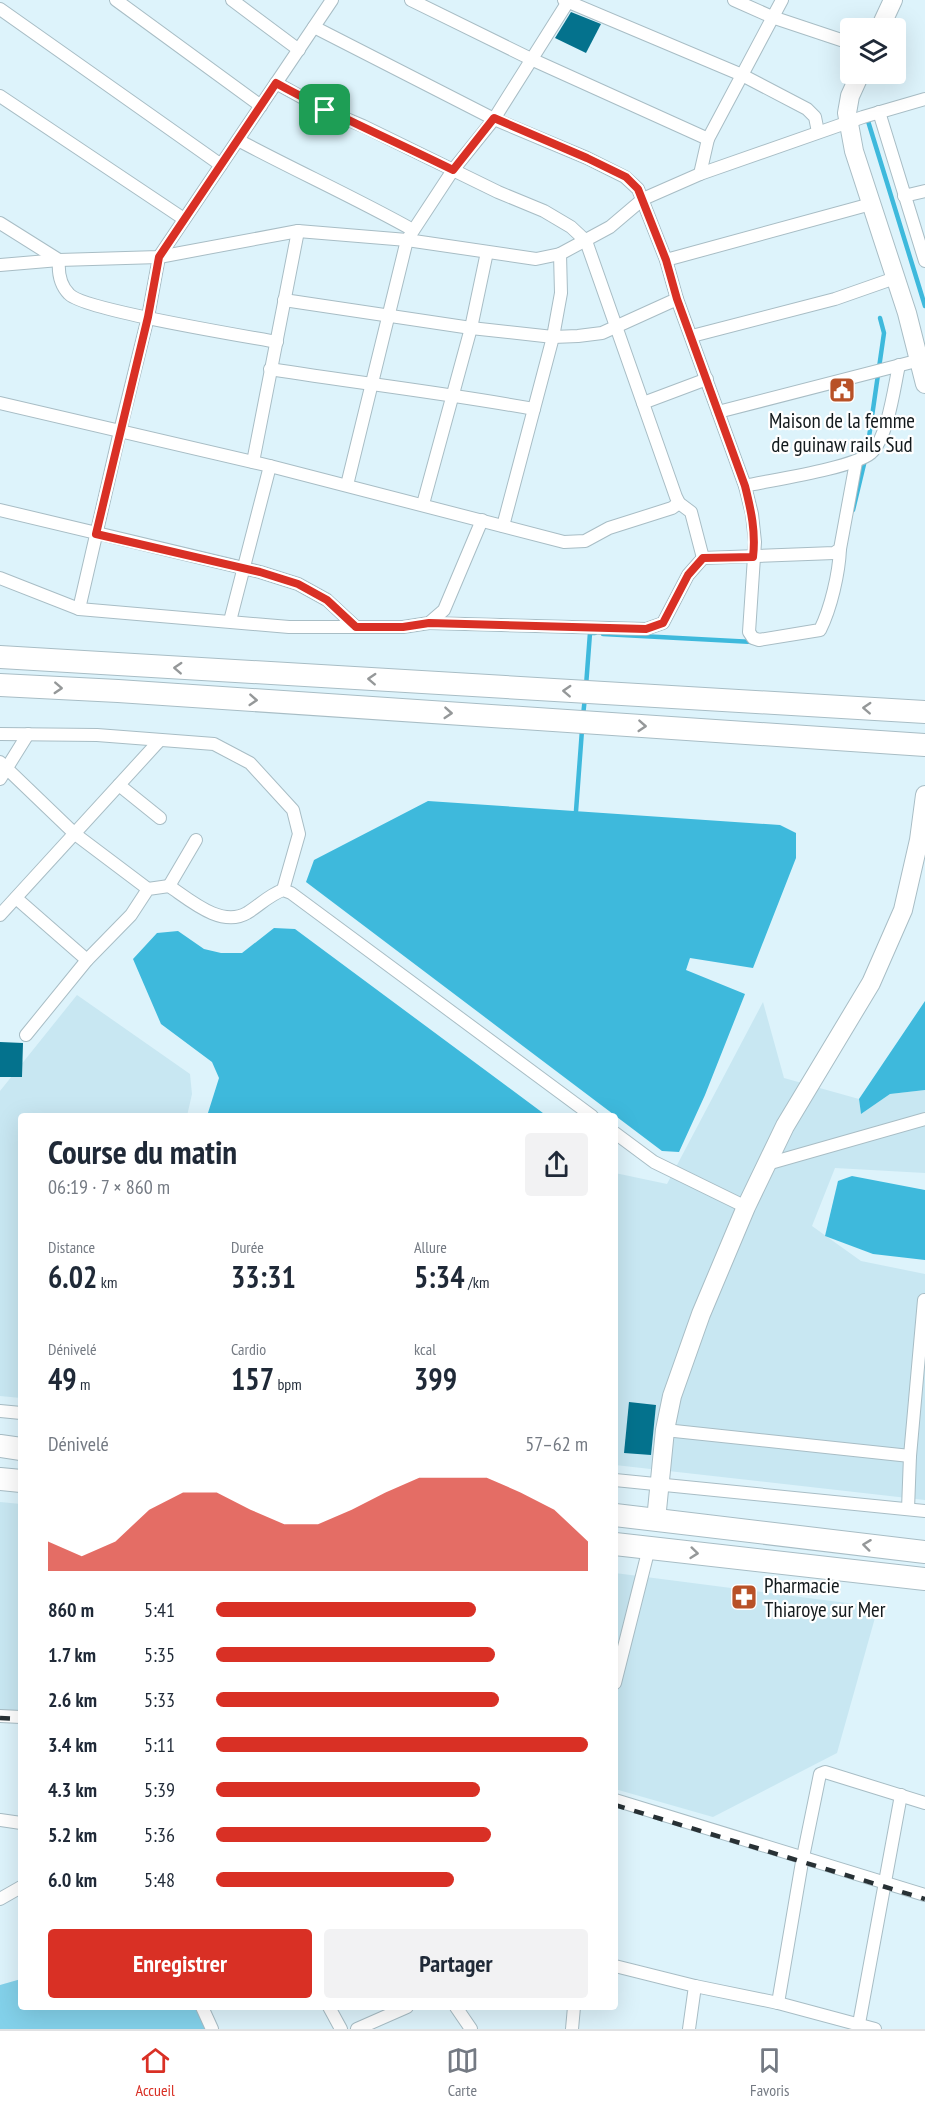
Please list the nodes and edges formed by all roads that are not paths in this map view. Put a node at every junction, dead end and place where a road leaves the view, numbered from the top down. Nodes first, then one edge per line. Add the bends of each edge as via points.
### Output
1 (116, 0) edge
2 (232, 0) edge
3 (333, 0) edge
4 (411, 0) edge
5 (734, 0) edge
6 (782, 0) edge
7 (892, 0) edge
8 (567, 1) edge
9 (0, 9) edge
10 (772, 17) junction
11 (884, 18) edge
12 (314, 27) junction
13 (840, 40) edge
14 (298, 50) junction
15 (531, 59) junction
16 (742, 75) junction
17 (276, 83) junction
18 (855, 84) edge
19 (0, 96) edge
20 (925, 99) edge
21 (261, 106) junction
22 (879, 112) junction
23 (494, 118) junction
24 (849, 122) junction
25 (819, 132) junction
26 (708, 139) junction
27 (238, 140) junction
28 (221, 165) junction
29 (453, 170) junction
30 (700, 174) junction
31 (925, 191) edge
32 (904, 196) junction
33 (643, 199) junction
34 (871, 204) junction
35 (184, 219) junction
36 (0, 223) edge
37 (298, 231) junction
38 (410, 235) junction
39 (586, 241) junction
40 (487, 252) junction
41 (560, 254) junction
42 (159, 257) junction
43 (59, 260) junction
44 (666, 260) junction
45 (925, 261) edge
46 (0, 265) edge
47 (896, 278) junction
48 (677, 299) junction
49 (284, 300) junction
50 (148, 317) junction
51 (388, 317) junction
52 (617, 326) junction
53 (471, 328) junction
54 (692, 336) junction
55 (553, 337) junction
56 (276, 342) junction
57 (920, 360) junction
58 (899, 365) junction
59 (270, 369) junction
60 (707, 379) junction
61 (925, 384) edge
62 (371, 385) junction
63 (453, 394) junction
64 (0, 403) edge
65 (643, 403) junction
66 (534, 409) junction
67 (718, 412) junction
68 (120, 431) junction
69 (253, 462) junction
70 (856, 462) junction
71 (270, 466) junction
72 (347, 485) junction
73 (745, 486) junction
74 (679, 503) junction
75 (423, 504) junction
76 (0, 510) edge
77 (482, 520) junction
78 (503, 525) junction
79 (96, 534) junction
80 (840, 549) junction
81 (753, 557) junction
82 (703, 558) junction
83 (243, 568) junction
84 (0, 578) edge
85 (79, 609) junction
86 (230, 621) junction
87 (429, 623) junction
88 (356, 627) junction
89 (0, 657) edge
90 (0, 685) edge
91 (925, 712) edge
92 (0, 734) edge
93 (28, 734) junction
94 (160, 740) junction
95 (925, 745) edge
96 (2, 770) edge
97 (119, 785) junction
98 (925, 795) edge
99 (160, 818) dead end
100 (75, 834) junction
101 (196, 840) dead end
102 (169, 886) junction
103 (148, 889) junction
104 (283, 890) junction
105 (16, 898) junction
106 (2, 910) edge
107 (87, 960) junction
108 (26, 1035) dead end
109 (588, 1113) edge
110 (925, 1119) edge
111 (618, 1135) edge
112 (767, 1164) junction
113 (746, 1207) junction
114 (924, 1300) edge
115 (0, 1411) edge
116 (18, 1413) edge
117 (665, 1430) junction
118 (0, 1446) edge
119 (18, 1449) edge
120 (910, 1456) junction
121 (0, 1479) edge
122 (618, 1480) edge
123 (18, 1481) edge
124 (658, 1485) junction
125 (908, 1509) junction
126 (925, 1511) edge
127 (618, 1515) edge
128 (656, 1520) junction
129 (618, 1544) edge
130 (649, 1548) junction
131 (925, 1552) edge
132 (925, 1579) edge
133 (618, 1671) edge
134 (0, 1716) edge
135 (18, 1717) edge
136 (901, 1795) junction
137 (618, 1801) edge
138 (925, 1803) edge
139 (0, 1820) edge
140 (18, 1823) edge
141 (803, 1857) junction
142 (885, 1883) junction
143 (18, 1889) edge
144 (925, 1895) edge
145 (0, 1899) edge
146 (618, 1966) edge
147 (695, 1986) junction
148 (778, 2003) junction
149 (203, 2010) edge
150 (330, 2010) edge
151 (399, 2010) edge
152 (458, 2010) edge
153 (574, 2010) edge
154 (859, 2026) edge
155 (212, 2029) edge
156 (340, 2029) edge
157 (357, 2029) edge
158 (471, 2029) edge
159 (572, 2029) edge
160 (689, 2029) edge
161 (875, 2029) edge

1 - 21 street
2 - 14 street
3 - 12 street
4 - 15 street
5 - 10 street
6 - 10 street
7 - 11 street
8 - 15 street
8 - 16 street
9 - 28 street
10 - 13 street
10 - 16 street
12 - 14 street
12 - 23 street
14 - 17 street
15 - 23 street
15 - 26 street
16 - 25 street via 807,109 815,117
16 - 26 street
17 - 21 street
17 - 29 street
18 - 24 street via 850,96
19 - 35 street
20 - 22 street
21 - 27 street
22 - 24 street
22 - 32 street
23 - 29 street
23 - 33 street via 626,177
24 - 25 street
24 - 34 street
25 - 30 street
26 - 30 street
27 - 28 street
27 - 38 street via 374,208
28 - 35 street
29 - 38 street
29 - 39 street via 544,211
30 - 33 street
31 - 32 street
32 - 45 street
33 - 39 street
33 - 44 street
34 - 44 street
34 - 47 street
35 - 42 street
36 - 43 street
37 - 38 street
37 - 42 street
37 - 49 street
38 - 40 street
38 - 51 street
39 - 41 street
39 - 52 street
40 - 41 street via 536,259
40 - 53 street
41 - 55 street via 561,293
42 - 43 street
42 - 50 street
43 - 46 street
43 - 50 street via 62,285 70,296 84,303
44 - 48 street
47 - 54 street via 835,299
47 - 57 street
48 - 52 street
48 - 54 street
49 - 51 street
49 - 56 street
50 - 56 street
50 - 68 street
51 - 53 street
51 - 62 street
52 - 55 street via 602,333
52 - 65 street
53 - 55 street
53 - 63 street
54 - 60 street
55 - 66 street
56 - 59 street
57 - 58 street
57 - 61 street
58 - 67 street
58 - 70 street via 886,427 872,452
59 - 62 street
59 - 69 street
60 - 65 street
60 - 67 street
62 - 63 street
62 - 72 street
63 - 66 street
63 - 75 street
64 - 68 street
65 - 74 street
66 - 78 street
67 - 73 street
68 - 69 street
68 - 79 street
69 - 71 street
70 - 73 street
70 - 80 street
71 - 72 street
71 - 83 street
72 - 75 street
73 - 81 street via 752,514
74 - 78 street via 609,528 585,541 541,538
74 - 82 street via 691,512
75 - 77 street
76 - 79 street
77 - 78 street
77 - 87 street via 444,610
79 - 83 street
79 - 85 street
80 - 81 street via 834,554
80 - 81 street via 820,630 759,640 749,632
81 - 82 street
82 - 87 street via 688,575 663,623 646,629
83 - 86 street
83 - 88 street via 298,584 327,600
84 - 85 street
85 - 86 street
86 - 88 street via 289,627
87 - 88 street
91 -> 89 highway
90 -> 95 highway
92 - 93 street
93 - 94 street
93 - 96 street
94 - 97 street
94 - 104 street via 214,744 250,762 293,810 299,834
96 - 100 street
97 - 99 street
97 - 100 street
98 - 112 street via 903,910 871,983 792,1112
100 - 103 street
100 - 105 street
101 - 102 street
102 - 103 street
102 - 104 street via 222,917 244,914
103 - 107 street via 131,915
104 - 109 street
105 - 106 street
105 - 107 street
107 - 108 street
110 - 112 street
111 - 113 street via 654,1162
112 - 113 street
113 - 117 street via 701,1314 672,1396
114 - 120 street
115 - 116 street
117 - 120 street
117 - 124 street
118 - 119 highway
120 - 125 street
121 - 123 highway
122 - 124 street
124 - 125 street
124 - 128 street
125 - 126 street
127 - 128 highway
131 -> 128 highway
129 - 130 highway
130 -> 132 highway
130 - 133 street
134 - 135 street
136 - 138 street
136 - 141 street via 822,1772
136 - 142 street
137 - 141 street
139 - 140 street
141 - 142 street
141 - 148 street
142 - 144 street
142 - 154 street
143 - 145 street
146 - 147 street
147 - 148 street
147 - 160 street
148 - 154 street
149 - 155 street
150 - 156 street
151 - 157 street
152 - 158 street
153 - 159 street
154 - 161 street

